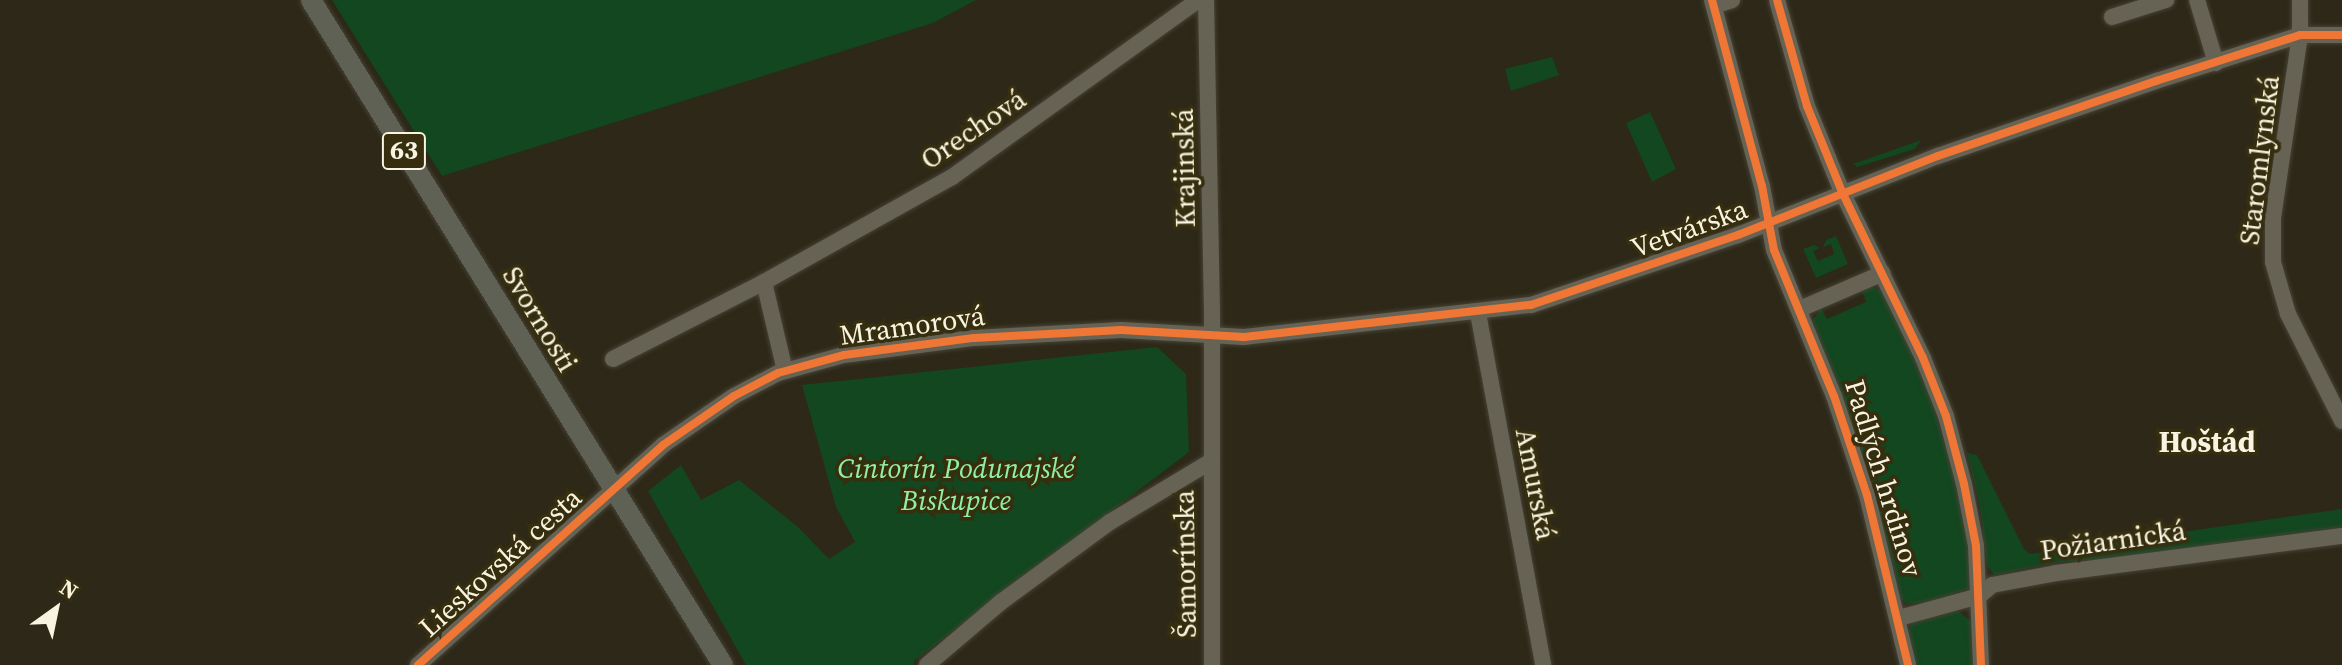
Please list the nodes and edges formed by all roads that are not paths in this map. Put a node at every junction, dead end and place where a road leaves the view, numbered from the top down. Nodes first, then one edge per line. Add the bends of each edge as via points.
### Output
1 (311, 0) edge
2 (1198, 0) edge
3 (1206, 0) edge
4 (1732, 0) edge
5 (1777, 0) edge
6 (2166, 0) edge
7 (2197, 0) edge
8 (2300, 0) edge
9 (1713, 3) edge
10 (2112, 17) dead end
11 (2300, 35) junction
12 (2342, 35) edge
13 (2216, 63) junction
14 (1843, 194) junction
15 (1768, 223) junction
16 (1883, 273) junction
17 (764, 282) junction
18 (1800, 309) junction
19 (1478, 313) junction
20 (1211, 336) junction
21 (613, 359) dead end
22 (785, 371) junction
23 (2342, 421) edge
24 (1210, 462) junction
25 (612, 491) junction
26 (2342, 536) edge
27 (1979, 596) junction
28 (1899, 618) junction
29 (418, 665) edge
30 (723, 665) edge
31 (927, 665) edge
32 (1212, 665) edge
33 (1543, 665) edge
34 (1908, 665) edge
35 (1981, 665) edge

1 - 25 main road, Svornosti / 63
2 - 17 street, Orechová via 952,177
3 - 20 street, Krajinská
4 - 9 street
5 - 14 street via 1807,106
6 - 10 street
7 - 13 street
8 - 11 street, Staromlynská
9 - 15 street, Padlých hrdinov
11 - 12 street, Vetvárska
11 - 13 street, Vetvárska
11 - 23 street, Staromlynská via 2273,218 2273,262 2288,314
13 - 14 street, Vetvárska via 1938,156
14 - 15 street, Vetvárska
14 - 16 street
15 - 18 street, Padlých hrdinov
15 - 19 street, Vetvárska via 1547,302
16 - 18 street
16 - 27 street via 1950,430 1973,525
17 - 21 street, Orechová
17 - 22 street
18 - 28 street, Padlých hrdinov via 1867,495
19 - 20 street, Vetvárska via 1271,335
19 - 33 street, Amurská
20 - 22 street, Mramorová via 1121,330 989,336 844,355
20 - 24 street, Šamorínska
22 - 25 street, Mramorová via 686,428
24 - 31 street, Šamorínska via 1110,522 1001,602
24 - 32 street, Šamorínska
25 - 29 street, Lieskovská cesta
25 - 30 main road, Svornosti / 63
26 - 27 street, Požiarnická via 2056,573 1992,585
27 - 28 street, Požiarnická
27 - 35 street
28 - 34 street, Padlých hrdinov

